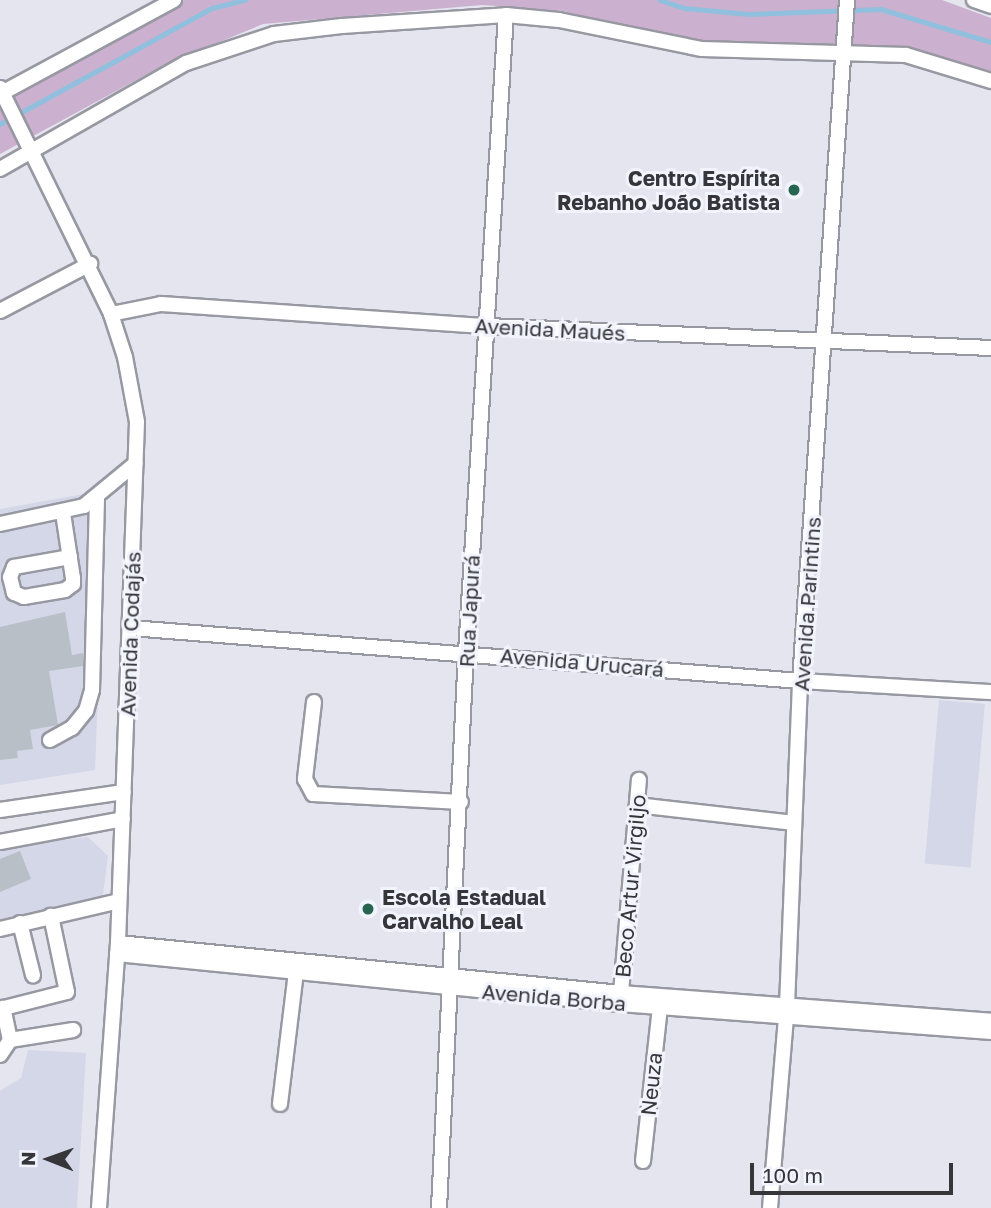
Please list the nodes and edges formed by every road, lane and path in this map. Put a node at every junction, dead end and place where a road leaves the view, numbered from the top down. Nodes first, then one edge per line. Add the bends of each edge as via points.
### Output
1 (174, 0) edge
2 (847, 0) edge
3 (974, 0) edge
4 (991, 6) edge
5 (506, 15) junction
6 (846, 49) junction
7 (991, 81) edge
8 (3, 95) edge
9 (28, 146) junction
10 (0, 169) edge
11 (90, 264) junction
12 (0, 311) edge
13 (111, 314) junction
14 (487, 326) junction
15 (827, 340) junction
16 (991, 348) edge
17 (136, 463) junction
18 (97, 498) junction
19 (63, 513) junction
20 (0, 524) edge
21 (70, 557) dead end
22 (131, 628) junction
23 (466, 652) junction
24 (800, 681) junction
25 (991, 692) edge
26 (314, 702) dead end
27 (50, 740) dead end
28 (639, 780) dead end
29 (124, 792) junction
30 (461, 802) junction
31 (637, 805) junction
32 (0, 810) edge
33 (123, 819) junction
34 (794, 823) junction
35 (0, 842) edge
36 (119, 901) junction
37 (51, 916) junction
38 (20, 923) junction
39 (0, 929) edge
40 (117, 948) junction
41 (296, 972) junction
42 (33, 975) dead end
43 (453, 982) junction
44 (621, 993) junction
45 (660, 1007) junction
46 (1, 1008) edge
47 (786, 1011) junction
48 (991, 1021) edge
49 (73, 1030) dead end
50 (991, 1032) edge
51 (10, 1040) junction
52 (0, 1055) edge
53 (280, 1104) dead end
54 (643, 1161) dead end
55 (99, 1208) edge
56 (439, 1208) edge
57 (770, 1208) edge

1 - 8 street
2 - 6 street, Avenida Parintins
3 - 4 street
5 - 6 street via 559,20 702,49
5 - 9 street via 342,26 264,37 186,64
5 - 14 street, Rua Japurá
6 - 7 street via 906,55
6 - 15 street, Avenida Parintins
8 - 9 street, Avenida Codajás
9 - 10 street
9 - 11 street, Avenida Codajás
11 - 12 street
11 - 13 street, Avenida Codajás
13 - 14 street, Avenida Maués via 161,304
13 - 17 street, Avenida Codajás via 125,357 137,422
14 - 15 street, Avenida Maués
14 - 23 street, Rua Japurá
15 - 16 street, Avenida Maués
15 - 24 street, Avenida Parintins
17 - 18 street
17 - 22 street, Avenida Codajás
18 - 19 street
18 - 27 street via 92,690 86,711 72,727
19 - 20 street
19 - 21 street
22 - 23 street, Avenida Urucará
22 - 29 street, Avenida Codajás
23 - 24 street, Avenida Urucará
23 - 30 street, Rua Japurá
24 - 25 street, Avenida Urucará
24 - 34 street, Avenida Parintins
26 - 30 street via 305,779 313,794
28 - 31 street, Beco Artur Virgiljo
29 - 32 street
29 - 33 street, Avenida Codajás
30 - 43 street, Rua Japurá
31 - 34 street
31 - 44 street, Beco Artur Virgiljo
33 - 35 street
33 - 36 street, Avenida Codajás
34 - 47 street, Avenida Parintins
36 - 37 street
36 - 40 street, Avenida Codajás
37 - 38 street
37 - 46 street via 67,992
38 - 39 street
38 - 42 street
40 - 41 street, Avenida Borba
40 - 43 street, Avenida Borba
40 - 55 street, Avenida Codajás
41 - 43 street, Avenida Borba
41 - 53 street
43 - 44 street, Avenida Borba
43 - 45 street, Avenida Borba
43 - 56 street, Rua Japurá
44 - 47 street, Avenida Borba
45 - 47 street, Avenida Borba
45 - 54 street, Neuza
46 - 51 street
47 - 48 street, Avenida Borba
47 - 50 street, Avenida Borba
47 - 57 street, Avenida Parintins
49 - 51 street
51 - 52 street

